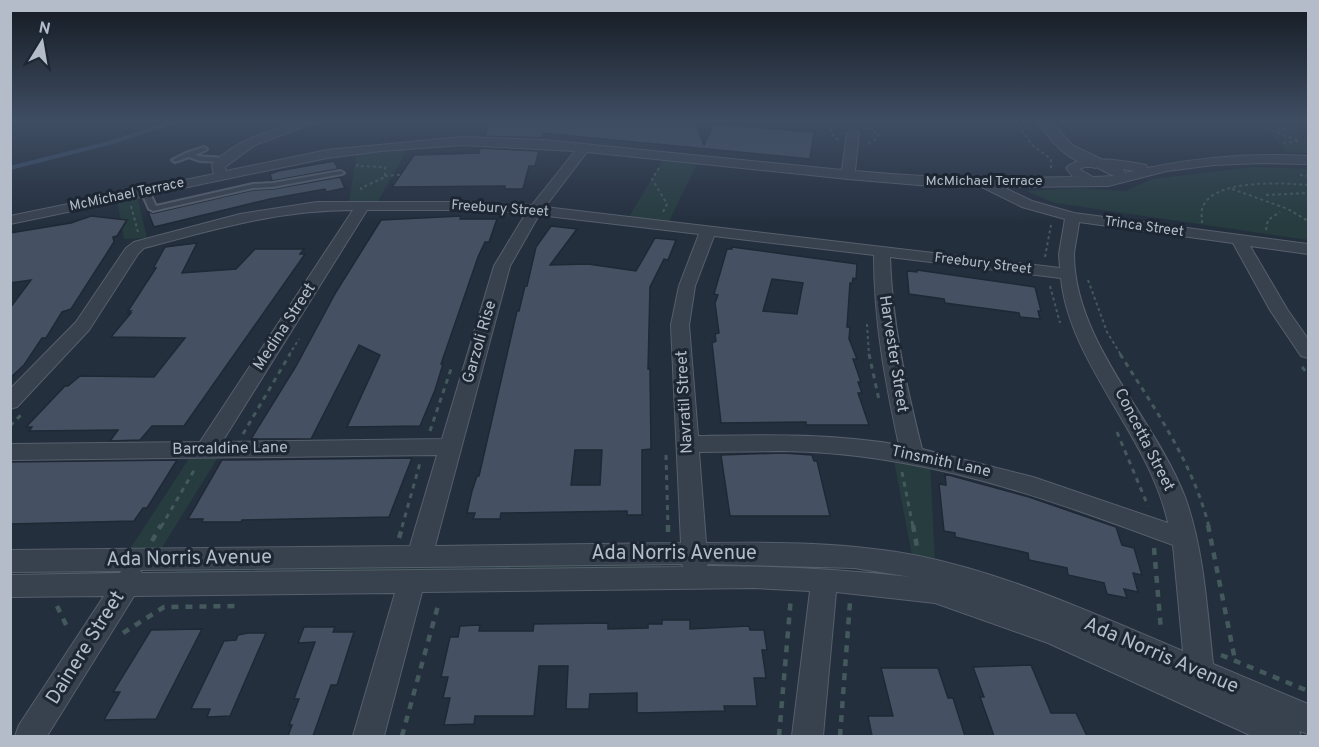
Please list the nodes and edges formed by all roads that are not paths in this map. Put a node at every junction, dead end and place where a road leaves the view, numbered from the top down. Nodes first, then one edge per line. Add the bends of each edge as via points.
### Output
1 (186, 155) edge
2 (190, 155) edge
3 (233, 155) edge
4 (322, 155) edge
5 (579, 155) edge
6 (651, 155) edge
7 (850, 155) edge
8 (1059, 155) edge
9 (1079, 155) edge
10 (175, 160) dead end
11 (224, 160) junction
12 (1308, 160) edge
13 (1097, 164) junction
14 (1072, 167) junction
15 (1153, 169) junction
16 (340, 173) dead end
17 (221, 174) junction
18 (848, 175) junction
19 (1120, 178) junction
20 (1050, 181) junction
21 (1095, 181) junction
22 (986, 183) junction
23 (145, 191) junction
24 (362, 202) junction
25 (535, 210) junction
26 (1062, 218) junction
27 (10, 221) edge
28 (708, 231) junction
29 (1238, 239) junction
30 (1308, 249) edge
31 (882, 252) junction
32 (1076, 276) junction
33 (1302, 337) edge
34 (1308, 352) edge
35 (10, 402) edge
36 (687, 444) junction
37 (450, 447) junction
38 (206, 450) junction
39 (10, 452) edge
40 (912, 454) junction
41 (1184, 539) junction
42 (145, 554) junction
43 (10, 561) edge
44 (695, 565) junction
45 (416, 569) junction
46 (824, 580) junction
47 (126, 585) junction
48 (10, 586) edge
49 (1200, 673) junction
50 (1308, 719) edge
51 (30, 736) edge
52 (369, 736) edge
53 (807, 736) edge
54 (1286, 736) edge

1 - 10 lane
2 - 11 lane
3 - 11 street
4 - 17 street, McMichael Terrace
5 - 25 street, Garzoli Rise
6 - 18 street, McMichael Terrace
7 - 18 street
8 - 14 street
9 - 13 street
11 - 17 street via 218,166
12 - 15 street via 1242,159
13 - 14 street
13 - 15 street
13 - 19 street via 1118,172
14 - 20 street, McMichael Terrace
14 - 21 street via 1080,176
15 - 19 street
16 - 23 lane via 253,186 153,209
17 - 23 street, McMichael Terrace
18 - 22 street, McMichael Terrace
19 - 21 street, McMichael Terrace
20 - 21 street, McMichael Terrace
20 - 22 street, McMichael Terrace
22 - 26 street, Trinca Street
23 - 27 street, McMichael Terrace
24 - 25 street, Freebury Street
24 - 35 street, Freebury Street via 272,211 139,245 83,326
24 - 38 street, Medina Street
25 - 28 street, Freebury Street
25 - 37 street, Garzoli Rise via 502,266
26 - 29 street, Trinca Street
26 - 32 street, Concetta Street via 1064,250
28 - 31 street, Freebury Street
28 - 36 street, Navratil Street via 681,311
29 - 30 street, Trinca Street
29 - 33 street
31 - 32 street, Freebury Street
31 - 40 street, Harvester Street via 884,314
32 - 41 street, Concetta Street via 1074,303 1087,336 1156,458 1173,496
33 - 34 street
36 - 40 street, Tinsmith Lane via 804,443
36 - 44 street, Navratil Street
37 - 38 street, Barcaldine Lane
37 - 45 street, Garzoli Rise
38 - 39 street, Barcaldine Lane
40 - 41 street, Tinsmith Lane via 1045,488
41 - 49 street, Concetta Street
42 - 43 street, Ada Norris Avenue
42 - 45 street, Ada Norris Avenue
42 - 47 street, Dainere Street
44 - 45 street, Ada Norris Avenue
44 - 46 street, Ada Norris Avenue
44 - 49 street, Ada Norris Avenue via 822,555 919,567 1048,609
45 - 47 street, Ada Norris Avenue
45 - 52 street, Garzoli Rise
46 - 53 street
46 - 54 street, Ada Norris Avenue via 935,591 1012,616
47 - 48 street, Ada Norris Avenue
47 - 51 street, Dainere Street
49 - 50 street, Ada Norris Avenue

